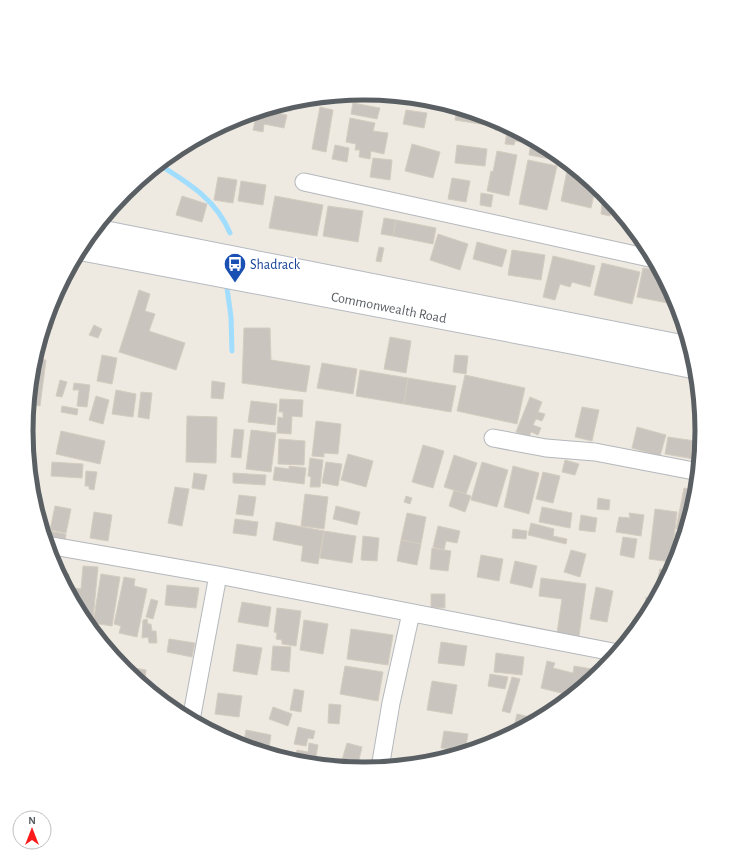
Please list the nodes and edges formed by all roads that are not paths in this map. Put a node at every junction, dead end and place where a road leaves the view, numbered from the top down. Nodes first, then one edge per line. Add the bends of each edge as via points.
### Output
1 (304, 182) dead end
2 (100, 231) edge
3 (87, 249) edge
4 (647, 257) edge
5 (685, 347) edge
6 (690, 367) edge
7 (494, 438) dead end
8 (693, 471) edge
9 (54, 546) edge
10 (218, 575) junction
11 (411, 613) junction
12 (608, 656) edge
13 (192, 714) edge
14 (381, 762) edge

1 - 4 street
2 - 5 main road, Commonwealth Road
3 - 6 main road, Commonwealth Road
7 - 8 street via 546,448 595,452
9 - 10 street
10 - 11 street
10 - 13 street
11 - 12 street
11 - 14 street

